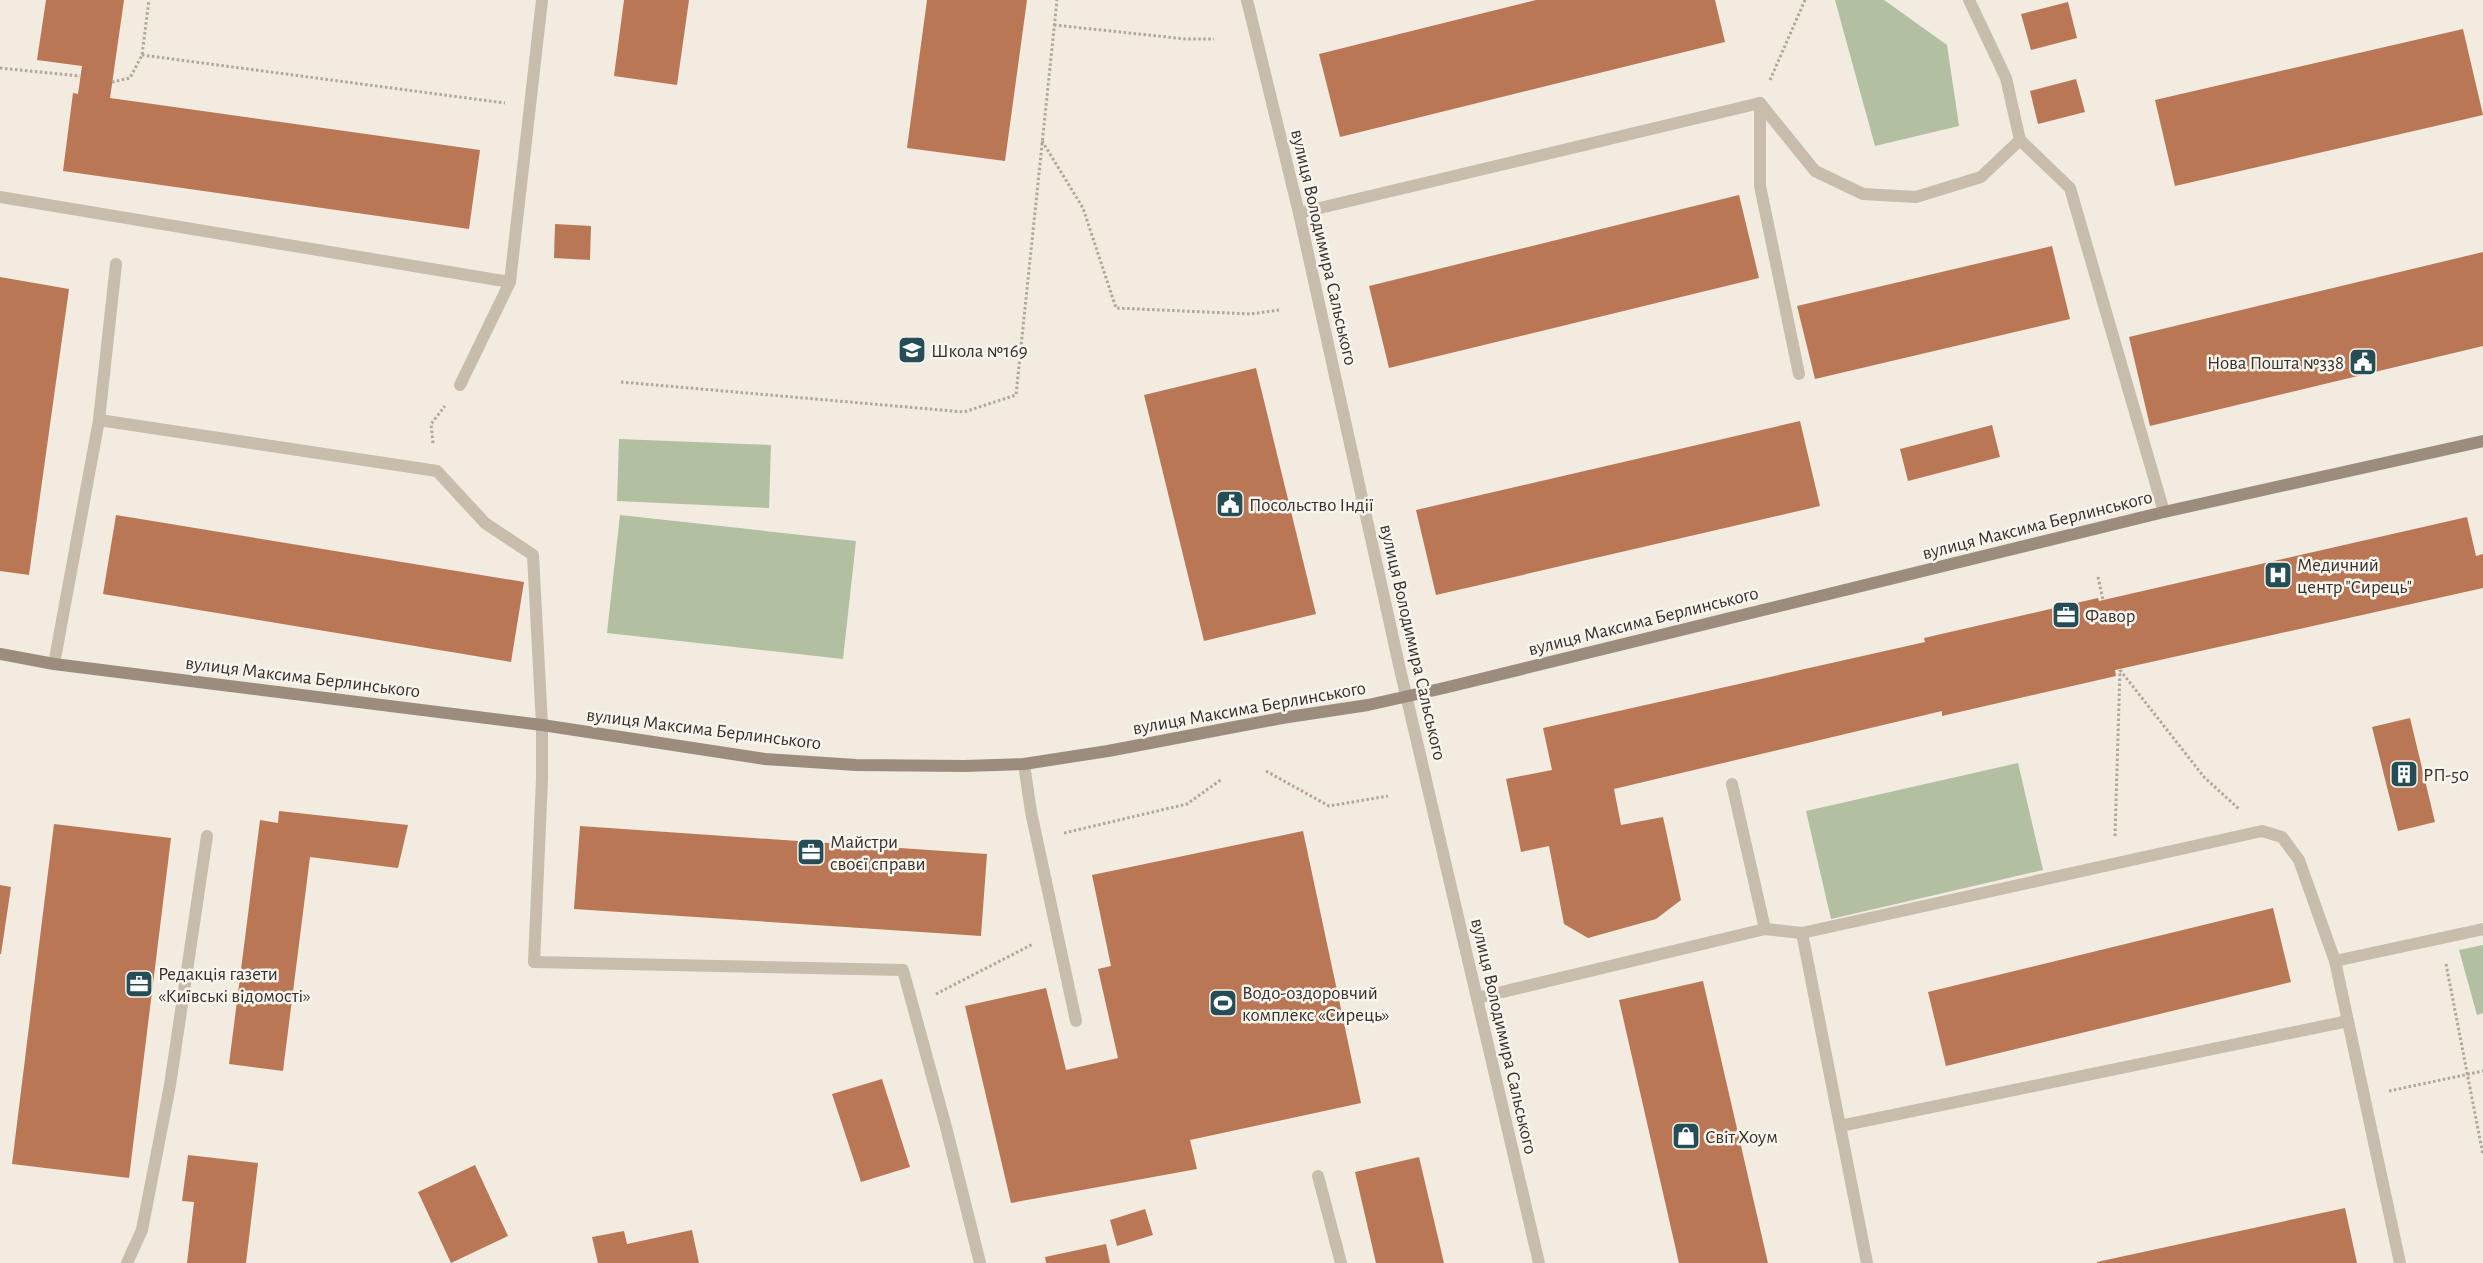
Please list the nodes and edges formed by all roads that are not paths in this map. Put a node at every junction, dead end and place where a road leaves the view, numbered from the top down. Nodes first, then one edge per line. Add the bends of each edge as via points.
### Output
1 (542, 0) edge
2 (1247, 0) edge
3 (1969, 0) edge
4 (1760, 103) junction
5 (2020, 140) junction
6 (0, 197) edge
7 (1299, 213) junction
8 (116, 264) dead end
9 (510, 282) junction
10 (1800, 374) dead end
11 (460, 385) road end
12 (99, 420) junction
13 (2483, 441) edge
14 (2164, 512) junction
15 (0, 654) edge
16 (54, 664) junction
17 (1406, 697) junction
18 (542, 725) junction
19 (1024, 764) junction
20 (1732, 784) dead end
21 (207, 836) dead end
22 (1765, 929) junction
23 (2483, 929) edge
24 (1802, 933) junction
25 (2335, 961) junction
26 (1477, 998) junction
27 (1076, 1021) dead end
28 (2348, 1021) junction
29 (1840, 1126) junction
30 (1318, 1176) dead end
31 (127, 1263) edge
32 (980, 1263) edge
33 (1341, 1263) edge
34 (1539, 1263) edge
35 (1866, 1263) edge
36 (2400, 1263) edge

1 - 9 street
2 - 7 street, вулиця Володимира Сальського
3 - 5 street via 2006,78
4 - 5 street via 1815,171 1863,194 1916,197 1981,177
4 - 7 street
4 - 10 street via 1760,186
5 - 14 street via 2070,188
6 - 9 street
7 - 17 street, вулиця Володимира Сальського
8 - 12 street
9 - 11 street
12 - 16 street
12 - 18 street via 436,471 485,523 533,555
13 - 14 street, вулиця Максима Берлинського
14 - 17 street, вулиця Максима Берлинського
15 - 16 street, вулиця Максима Берлинського
16 - 18 street, вулиця Максима Берлинського
17 - 19 street, вулиця Максима Берлинського
17 - 26 street, вулиця Володимира Сальського
18 - 19 street, вулиця Максима Берлинського via 765,759 856,765
18 - 32 street via 534,962 903,970
19 - 27 street
20 - 22 street
21 - 31 street via 170,1085 142,1230
22 - 24 street
22 - 26 street
23 - 25 street
24 - 25 street via 2262,830 2282,837 2299,860
24 - 29 street
25 - 28 street
26 - 34 street, вулиця Володимира Сальського
28 - 29 street
28 - 36 street
29 - 35 street
30 - 33 street

